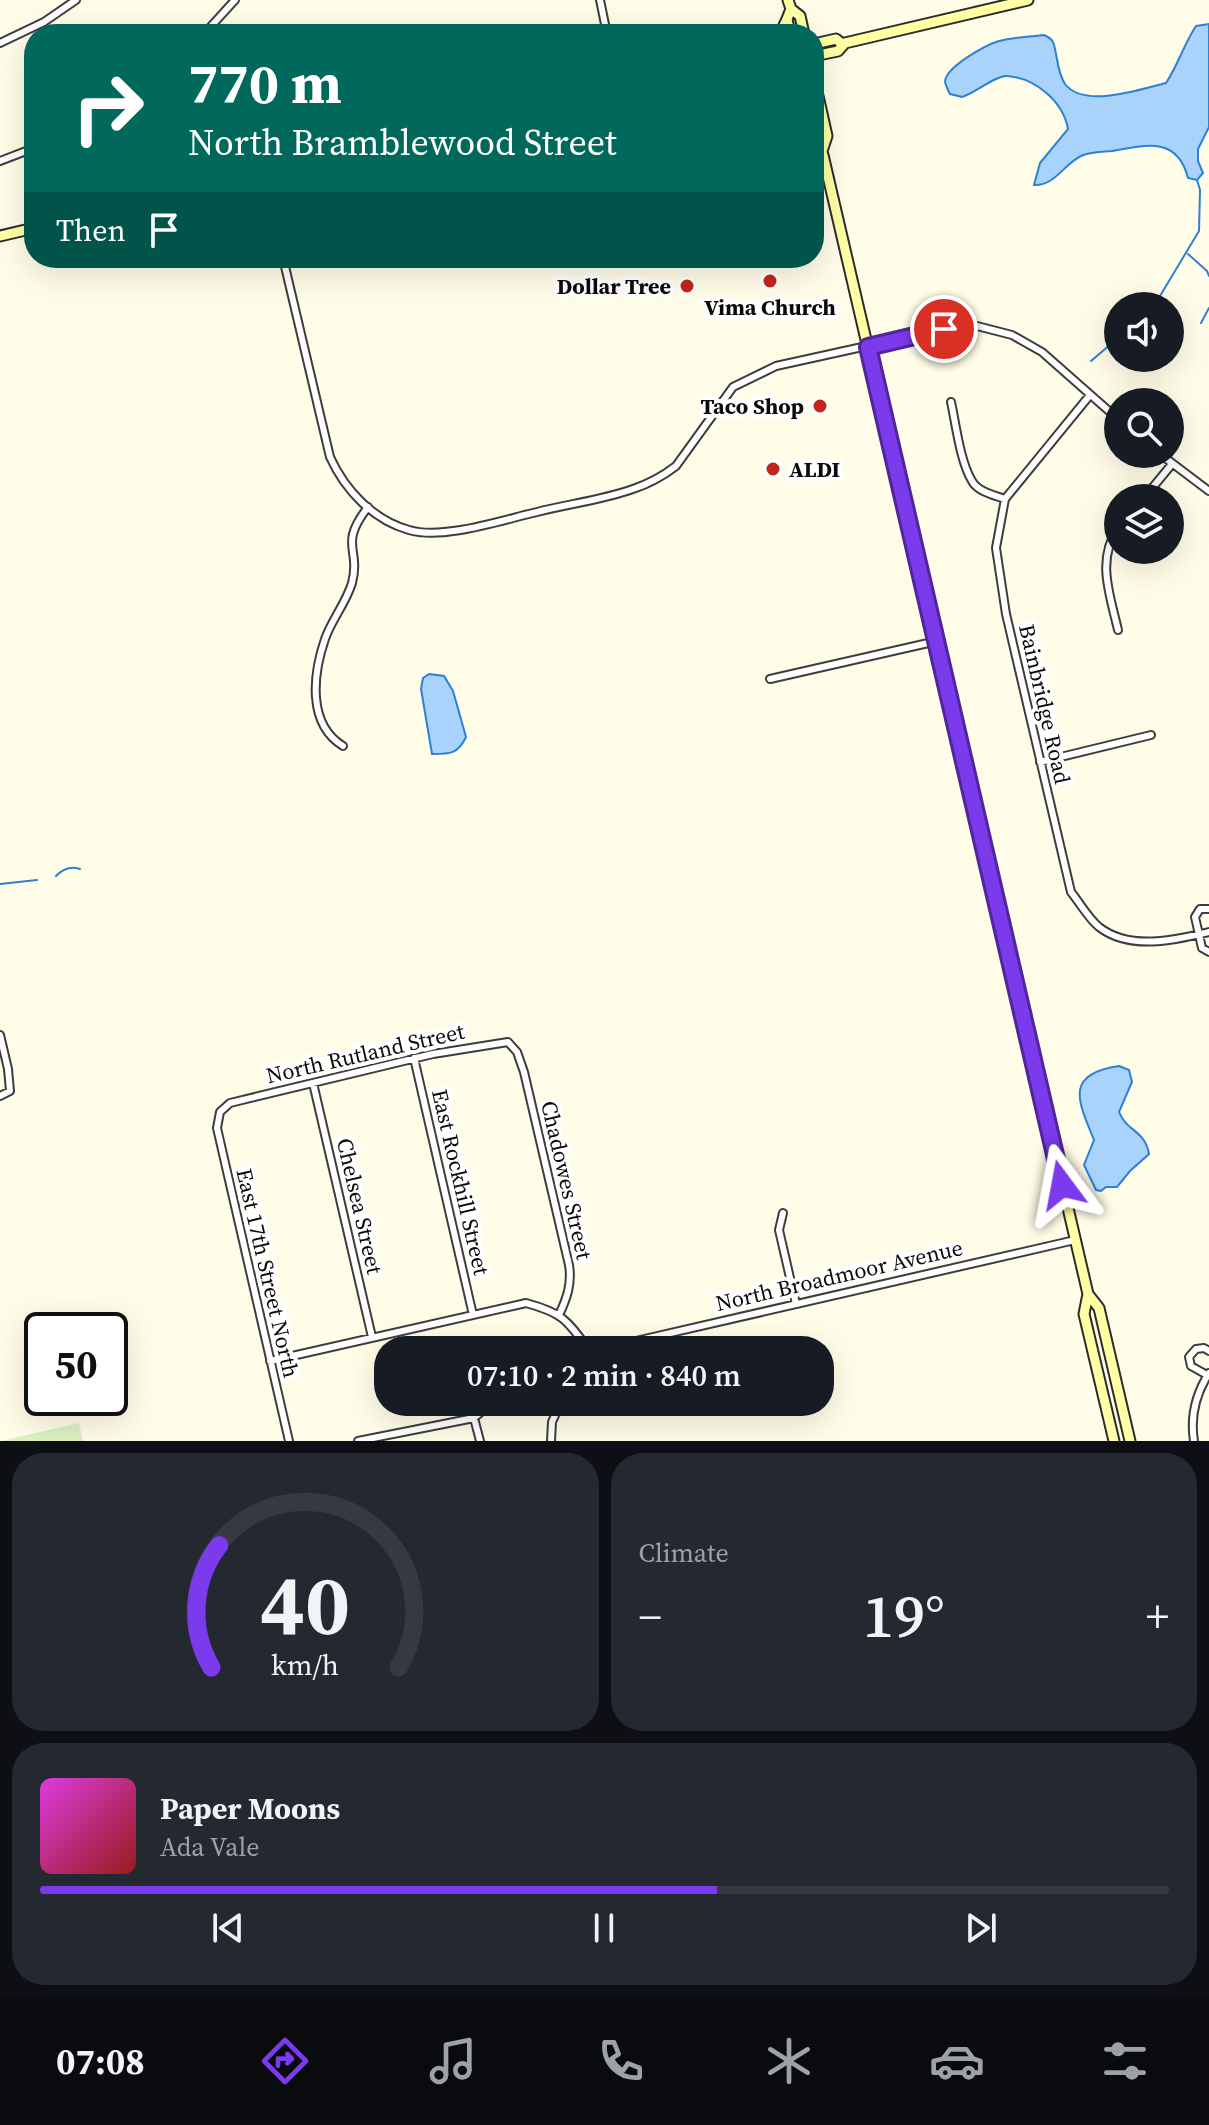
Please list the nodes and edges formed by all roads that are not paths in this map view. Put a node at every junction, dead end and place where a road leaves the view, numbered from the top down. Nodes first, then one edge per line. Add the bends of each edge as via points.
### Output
1 (76, 0) edge
2 (235, 0) edge
3 (600, 0) edge
4 (1028, 0) edge
5 (789, 9) edge
6 (40, 24) edge
7 (213, 24) edge
8 (605, 24) edge
9 (802, 24) edge
10 (24, 32) edge
11 (824, 42) edge
12 (0, 43) edge
13 (842, 44) junction
14 (824, 54) edge
15 (824, 123) edge
16 (824, 145) edge
17 (24, 152) edge
18 (824, 160) edge
19 (0, 161) edge
20 (24, 230) edge
21 (0, 236) edge
22 (285, 268) edge
23 (868, 347) junction
24 (1090, 395) junction
25 (951, 402) dead end
26 (1104, 407) edge
27 (1169, 468) edge
28 (1177, 468) edge
29 (1156, 484) edge
30 (1209, 491) edge
31 (1005, 499) junction
32 (368, 507) junction
33 (1105, 564) edge
34 (1118, 630) dead end
35 (937, 641) junction
36 (770, 679) dead end
37 (1151, 735) dead end
38 (343, 746) dead end
39 (1040, 762) junction
40 (1209, 909) edge
41 (1209, 932) edge
42 (1199, 934) junction
43 (1209, 952) edge
44 (0, 1035) edge
45 (517, 1052) joint
46 (414, 1058) junction
47 (313, 1083) junction
48 (0, 1096) edge
49 (220, 1112) joint
50 (783, 1213) dead end
51 (1075, 1240) junction
52 (1088, 1294) junction
53 (796, 1304) junction
54 (473, 1315) junction
55 (559, 1315) junction
56 (579, 1336) edge
57 (657, 1336) edge
58 (372, 1337) junction
59 (1209, 1351) edge
60 (270, 1361) junction
61 (1208, 1374) edge
62 (476, 1416) edge
63 (555, 1416) edge
64 (474, 1418) junction
65 (289, 1441) edge
66 (358, 1441) edge
67 (480, 1441) edge
68 (551, 1441) edge
69 (1114, 1441) edge
70 (1130, 1441) edge
71 (1194, 1441) edge

1 - 6 street
2 - 7 street
3 - 8 street
4 - 13 main road
5 - 9 main road
10 - 12 street
11 - 13 main road via 836,39
13 - 14 main road via 838,51
15 - 16 main road
17 - 19 street
18 - 23 main road
20 - 21 main road
22 - 32 street via 330,457 339,478
23 - 24 street via 977,326 1012,335 1042,352
23 - 32 street via 776,366 733,387 676,466 632,489 456,532 410,531
23 - 35 main road
24 - 26 street
24 - 31 street, Bainbridge Road
25 - 31 street via 973,483
27 - 29 street
28 - 30 street
31 - 39 street, Bainbridge Road via 996,548 999,580
32 - 38 street via 354,525 351,584 325,639 316,683 320,721
33 - 34 street
35 - 36 street
35 - 51 main road
37 - 39 street
39 - 42 street, Bainbridge Road via 1071,892 1099,927 1131,940 1167,941
40 - 42 street via 1196,913
41 - 42 street, Bainbridge Road
42 - 43 street via 1202,948
44 - 48 street via 10,1091
45 - 46 street, North Rutland Street via 508,1042
45 - 55 street, Chadowes Street via 571,1278
46 - 47 street, North Rutland Street
46 - 54 street, East Rockhill Street
47 - 49 street, North Rutland Street via 230,1103
47 - 58 street, Chelsea Street
49 - 60 street, East 17th Street North via 217,1128
50 - 53 street via 779,1230
51 - 52 main road
51 - 53 street, North Broadmoor Avenue
52 - 69 main road via 1084,1314
52 - 70 main road via 1099,1308
53 - 57 street, North Broadmoor Avenue
54 - 55 street via 526,1303
54 - 58 street
55 - 56 street
58 - 60 street
59 - 61 street via 1196,1349 1189,1357 1191,1366
60 - 65 street, East 17th Street North
61 - 71 street via 1191,1421
62 - 64 street
63 - 68 street
64 - 66 street
64 - 67 street

